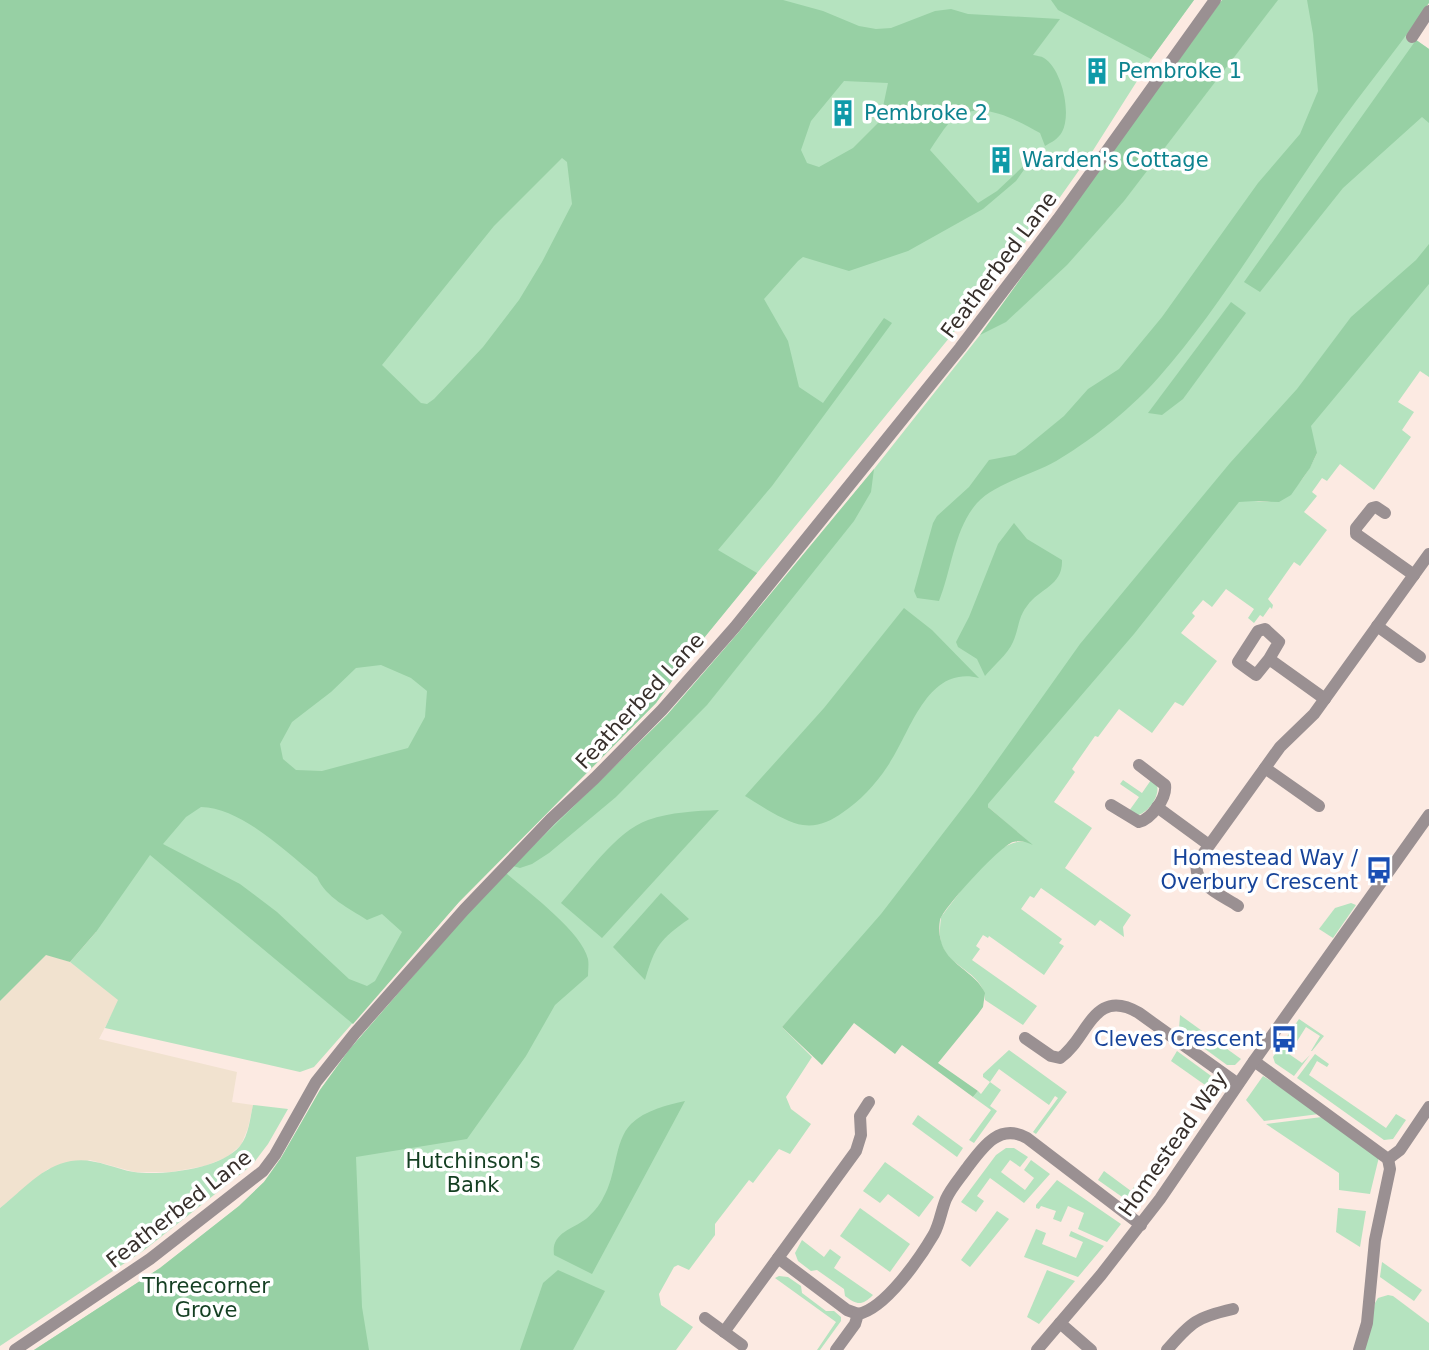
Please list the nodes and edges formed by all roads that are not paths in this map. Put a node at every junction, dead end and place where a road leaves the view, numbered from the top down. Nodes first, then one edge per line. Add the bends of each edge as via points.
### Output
1 (1215, 0) edge
2 (1429, 11) edge
3 (1412, 37) dead end
4 (1385, 513) dead end
5 (1429, 554) edge
6 (1414, 575) junction
7 (1377, 626) junction
8 (1420, 657) dead end
9 (1269, 659) dead end
10 (1325, 699) junction
11 (1139, 765) dead end
12 (1265, 768) junction
13 (1111, 805) dead end
14 (1319, 806) dead end
15 (1157, 807) junction
16 (1429, 815) edge
17 (1209, 845) junction
18 (1238, 906) dead end
19 (1025, 1038) dead end
20 (1254, 1061) junction
21 (1238, 1084) junction
22 (869, 1102) dead end
23 (1429, 1107) edge
24 (1388, 1159) junction
25 (1141, 1225) junction
26 (778, 1258) junction
27 (1233, 1309) dead end
28 (858, 1314) junction
29 (705, 1318) dead end
30 (1060, 1323) junction
31 (724, 1332) junction
32 (742, 1345) dead end
33 (15, 1350) edge
34 (836, 1350) edge
35 (1037, 1350) edge
36 (1091, 1350) edge
37 (1167, 1350) edge
38 (1359, 1350) edge

1 - 33 street, Featherbed Lane via 969,337 735,627 662,710 464,910 355,1033 316,1082 263,1171 150,1259
2 - 3 street
4 - 6 street via 1371,508 1356,534
5 - 6 street
6 - 7 street
7 - 8 street
7 - 10 street
9 - 10 street
10 - 12 street
11 - 15 street via 1165,785 1166,793
12 - 14 street
12 - 17 street
13 - 15 street via 1139,822
15 - 17 street
16 - 20 street, Homestead Way
17 - 18 street via 1196,865 1196,874
19 - 21 street via 1060,1058 1095,1014 1121,1006 1139,1013
20 - 21 street, Homestead Way
20 - 24 street
21 - 25 street, Homestead Way
22 - 26 street via 860,1116 856,1151
23 - 24 street via 1400,1150
24 - 38 street via 1368,1316
25 - 28 street via 1027,1138 1000,1135 985,1145 951,1190 934,1234 896,1286 872,1309
25 - 30 street, Homestead Way
26 - 28 street
26 - 31 street
27 - 37 street via 1196,1320
28 - 34 street
29 - 31 street
30 - 35 street, Homestead Way
30 - 36 street
31 - 32 street

